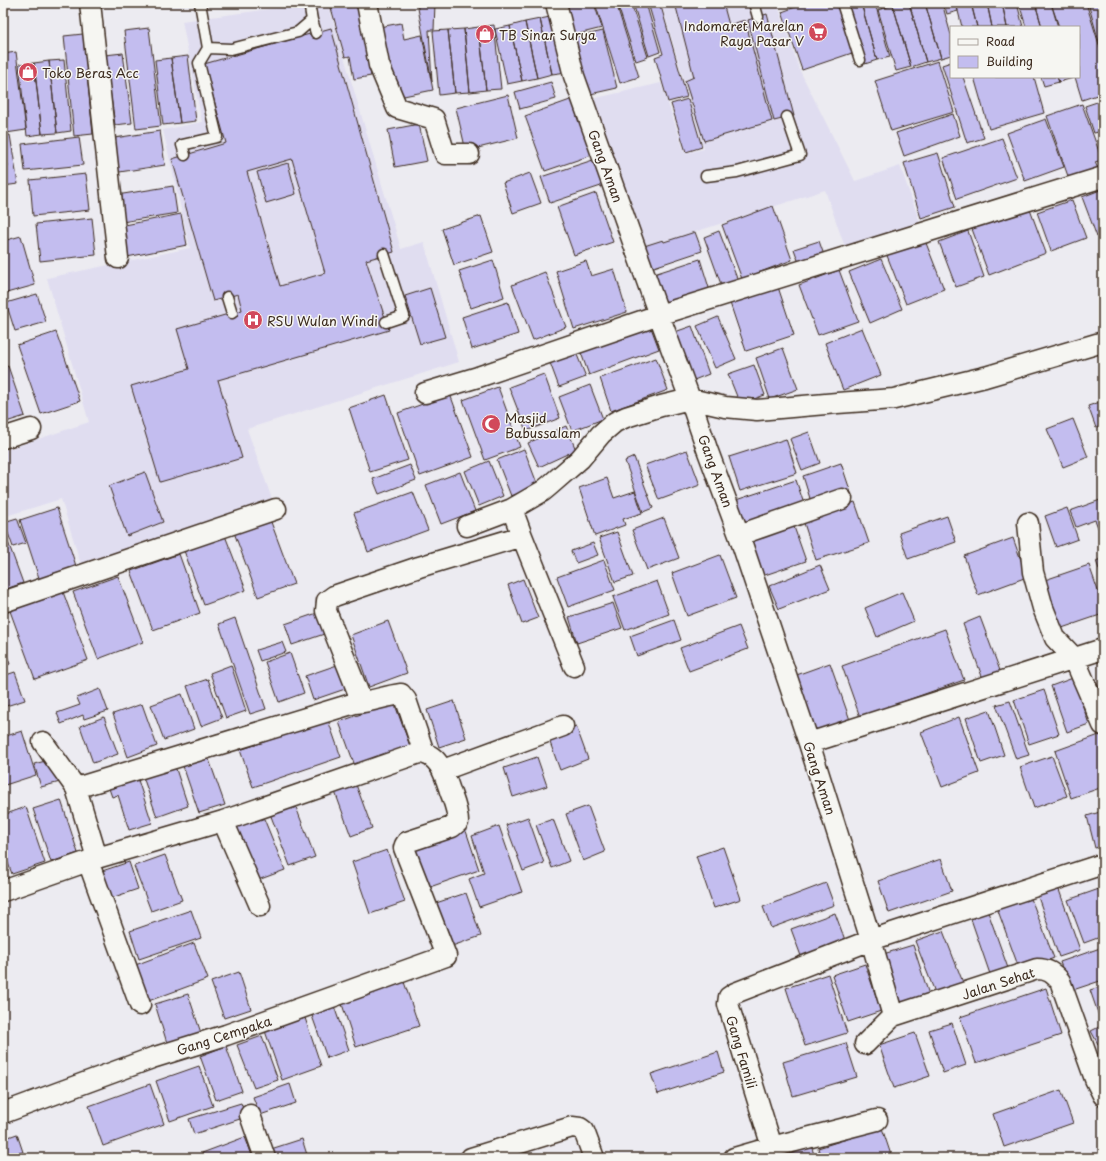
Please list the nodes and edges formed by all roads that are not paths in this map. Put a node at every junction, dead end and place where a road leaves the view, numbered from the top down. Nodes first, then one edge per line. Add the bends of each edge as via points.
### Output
1 (90, 3) edge
2 (200, 3) edge
3 (309, 3) edge
4 (367, 3) edge
5 (556, 3) edge
6 (754, 3) edge
7 (842, 3) edge
8 (758, 17) dead end
9 (312, 20) junction
10 (316, 33) dead end
11 (208, 48) junction
12 (860, 60) dead end
13 (787, 117) dead end
14 (469, 154) dead end
15 (185, 155) dead end
16 (706, 176) dead end
17 (1103, 177) edge
18 (384, 254) dead end
19 (118, 258) dead end
20 (227, 297) dead end
21 (232, 313) dead end
22 (659, 315) junction
23 (386, 322) dead end
24 (1103, 342) edge
25 (425, 393) dead end
26 (690, 399) junction
27 (31, 429) dead end
28 (3, 438) edge
29 (842, 499) dead end
30 (276, 509) dead end
31 (512, 509) junction
32 (1028, 523) dead end
33 (467, 526) dead end
34 (522, 536) junction
35 (739, 536) junction
36 (3, 602) edge
37 (1103, 649) edge
38 (1074, 658) junction
39 (574, 666) dead end
40 (355, 703) junction
41 (1103, 725) edge
42 (563, 726) dead end
43 (43, 742) dead end
44 (809, 743) junction
45 (424, 753) junction
46 (443, 770) junction
47 (76, 788) junction
48 (223, 822) junction
49 (93, 859) junction
50 (1103, 864) edge
51 (3, 891) edge
52 (260, 906) dead end
53 (871, 940) junction
54 (140, 1005) dead end
55 (893, 1016) junction
56 (865, 1044) dead end
57 (1103, 1094) edge
58 (3, 1113) edge
59 (250, 1114) dead end
60 (877, 1120) dead end
61 (772, 1148) junction
62 (265, 1158) edge
63 (471, 1158) edge
64 (594, 1158) edge
65 (734, 1158) edge

1 - 19 street
2 - 11 lane
3 - 9 lane
4 - 14 street via 379,65 397,108 434,120 445,154
5 - 22 street, Gang Aman via 574,76
6 - 8 lane
7 - 12 lane
9 - 10 lane
9 - 11 lane via 298,32 231,49
11 - 15 lane via 199,63 217,137 182,146
13 - 16 lane via 800,155 743,170
17 - 22 street
18 - 23 lane via 404,316
20 - 21 lane
22 - 25 street
22 - 26 street, Gang Aman
24 - 26 street via 986,377 894,399 757,410 725,407
26 - 31 street via 633,414 615,422 580,459 549,486
26 - 35 street, Gang Aman
27 - 28 street
29 - 35 street
30 - 36 street
31 - 33 street
31 - 34 street
32 - 38 street via 1033,572 1043,608 1055,638
34 - 39 street
34 - 40 street via 419,567 330,599 326,611 358,692
35 - 44 street, Gang Aman
37 - 38 street
38 - 41 street
38 - 44 street
40 - 45 street via 392,695 404,696
40 - 47 street
42 - 46 street
43 - 47 street
44 - 53 street, Gang Aman
45 - 46 street via 432,757
45 - 48 street
46 - 58 street, Gang Cempaka via 458,813 458,822 452,827 408,842 404,848 446,956 226,1035 152,1058
47 - 49 street
48 - 49 street
48 - 52 street
49 - 51 street
49 - 54 street
50 - 53 street
53 - 55 street
53 - 61 street, Gang Famili via 729,997 728,1004
55 - 56 street
55 - 57 street, Jalan Sehat via 1037,969 1045,969 1060,981 1095,1080
59 - 62 street
60 - 61 street
61 - 65 street
63 - 64 street via 572,1127 584,1131

